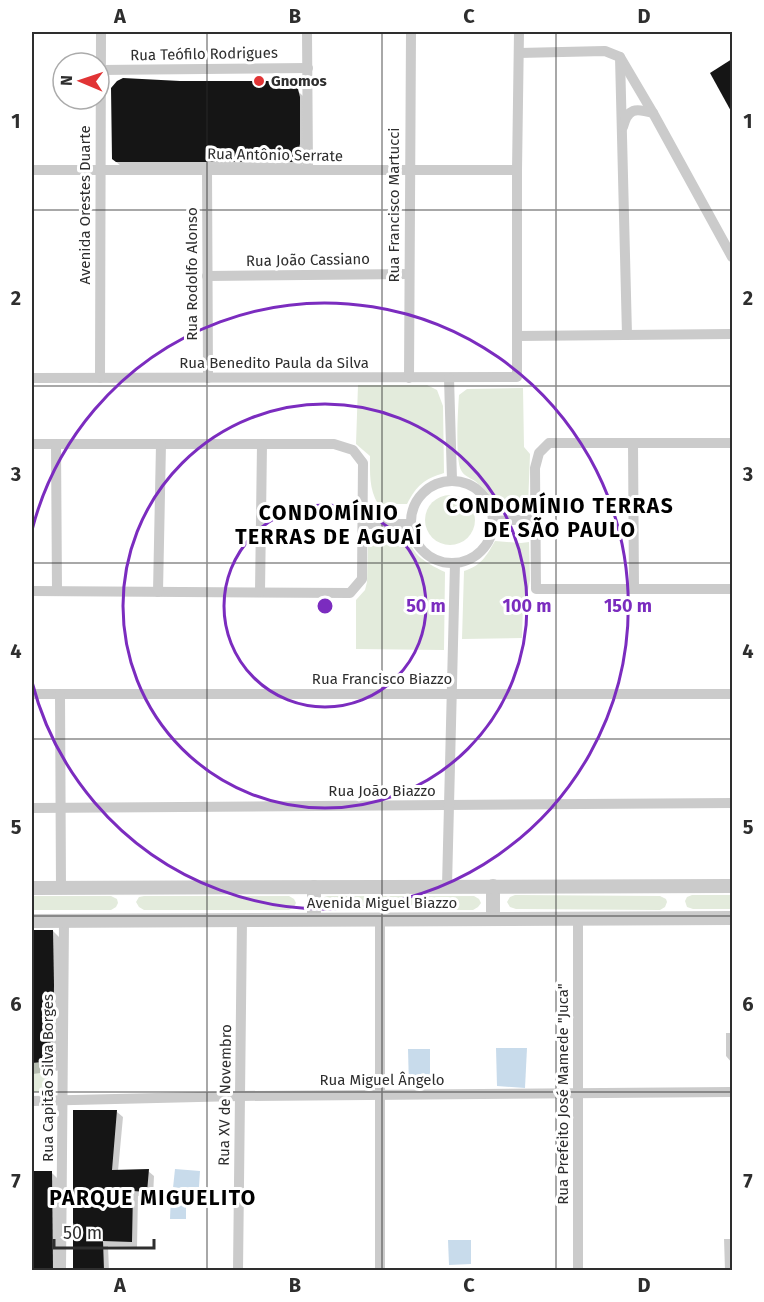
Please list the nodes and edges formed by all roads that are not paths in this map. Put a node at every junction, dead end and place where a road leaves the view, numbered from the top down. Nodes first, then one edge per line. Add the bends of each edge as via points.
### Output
1 (101, 32) edge
2 (307, 32) edge
3 (411, 32) edge
4 (519, 32) edge
5 (100, 51) edge
6 (519, 53) junction
7 (620, 57) junction
8 (308, 68) junction
9 (111, 70) edge
10 (100, 111) edge
11 (653, 112) junction
12 (621, 133) junction
13 (207, 169) junction
14 (32, 170) edge
15 (100, 170) junction
16 (308, 170) junction
17 (517, 170) junction
18 (409, 171) junction
19 (732, 257) edge
20 (409, 274) junction
21 (207, 276) junction
22 (732, 334) edge
23 (627, 335) junction
24 (517, 336) junction
25 (32, 378) edge
26 (100, 378) junction
27 (208, 378) junction
28 (409, 378) junction
29 (449, 378) junction
30 (633, 443) junction
31 (732, 443) edge
32 (32, 444) edge
33 (56, 444) junction
34 (161, 444) junction
35 (262, 444) junction
36 (452, 480) junction
37 (535, 519) junction
38 (493, 520) junction
39 (363, 524) junction
40 (410, 524) junction
41 (455, 563) junction
42 (634, 589) junction
43 (732, 589) edge
44 (32, 591) edge
45 (57, 591) junction
46 (158, 592) junction
47 (260, 592) junction
48 (32, 694) edge
49 (60, 694) junction
50 (452, 694) junction
51 (732, 694) edge
52 (732, 803) edge
53 (449, 805) junction
54 (32, 808) edge
55 (60, 808) junction
56 (447, 886) junction
57 (493, 886) junction
58 (732, 886) edge
59 (314, 887) junction
60 (32, 888) edge
61 (61, 888) junction
62 (578, 918) junction
63 (732, 918) edge
64 (314, 919) junction
65 (380, 919) junction
66 (493, 919) junction
67 (242, 920) junction
68 (32, 921) edge
69 (64, 921) junction
70 (732, 1092) edge
71 (579, 1093) junction
72 (380, 1095) junction
73 (240, 1096) junction
74 (32, 1101) edge
75 (64, 1101) junction
76 (61, 1270) edge
77 (238, 1270) edge
78 (380, 1270) edge
79 (578, 1270) edge

1 - 5 street, Avenida Orestes Duarte
2 - 8 street
3 - 18 street, Rua Francisco Martucci
4 - 6 street
6 - 7 street via 606,51
6 - 17 street
7 - 11 street
7 - 12 street
8 - 9 street, Rua Teófilo Rodrigues
8 - 16 street
10 - 15 street, Avenida Orestes Duarte
11 - 12 street via 628,113
11 - 19 street
12 - 23 street
13 - 15 street, Rua Antônio Serrate
13 - 16 street, Rua Antônio Serrate
13 - 21 street, Rua Rodolfo Alonso
14 - 15 street, Rua Antônio Serrate
15 - 26 street, Avenida Orestes Duarte
16 - 18 street, Rua Antônio Serrate
17 - 18 street, Rua Antônio Serrate
17 - 24 street
18 - 20 street, Rua Francisco Martucci
20 - 21 street, Rua João Cassiano
20 - 28 street, Rua Francisco Martucci
21 - 27 street, Rua Rodolfo Alonso
22 - 23 street
23 - 24 street
24 - 29 street, Rua Benedito Paula da Silva via 517,377
25 - 26 street, Rua Benedito Paula da Silva
26 - 27 street, Rua Benedito Paula da Silva
27 - 28 street, Rua Benedito Paula da Silva
28 - 29 street, Rua Benedito Paula da Silva
29 - 36 street
30 - 31 street
30 - 37 street via 549,443 539,453 535,468
30 - 42 street
32 - 33 street
33 - 34 street
33 - 45 street
34 - 35 street
34 - 46 street
35 - 39 street via 334,444 353,450 363,463
35 - 47 street
36 - 38 street via 481,492 490,505
36 - 40 street via 435,483 422,493 413,507
37 - 38 street
37 - 42 street via 536,589
38 - 41 street via 491,536 483,550
39 - 40 street
39 - 47 street via 362,579 350,593
40 - 41 street via 414,540 424,553 438,561
41 - 50 street
42 - 43 street
44 - 45 street
45 - 46 street
46 - 47 street
48 - 49 street, Rua Francisco Biazzo
49 - 50 street, Rua Francisco Biazzo
49 - 55 street
50 - 51 street, Rua Francisco Biazzo
50 - 53 street
52 - 53 street, Rua João Biazzo
53 - 55 street, Rua João Biazzo
53 - 56 street
54 - 55 street, Rua João Biazzo
55 - 61 street
56 - 57 street, Avenida Miguel Biazzo
56 - 59 street, Avenida Miguel Biazzo
57 - 58 street, Avenida Miguel Biazzo
57 - 66 street
59 - 61 street, Avenida Miguel Biazzo
59 - 64 street
60 - 61 street, Avenida Miguel Biazzo
62 - 63 street, Avenida Miguel Biazzo
62 - 66 street, Avenida Miguel Biazzo
62 - 71 street, Rua Prefeito José Mamede "Juca"
64 - 65 street, Avenida Miguel Biazzo
64 - 67 street, Avenida Miguel Biazzo
65 - 66 street, Avenida Miguel Biazzo
65 - 72 street
67 - 69 street, Avenida Miguel Biazzo
67 - 73 street, Rua XV de Novembro
68 - 69 street, Avenida Miguel Biazzo
69 - 75 street, Rua Capitão Silva Borges
70 - 71 street, Rua Miguel Ângelo
71 - 72 street, Rua Miguel Ângelo
71 - 79 street, Rua Prefeito José Mamede "Juca"
72 - 73 street, Rua Miguel Ângelo
72 - 78 street
73 - 75 street, Rua Miguel Ângelo
73 - 77 street, Rua XV de Novembro
74 - 75 street, Rua Miguel Ângelo
75 - 76 street, Rua Capitão Silva Borges

